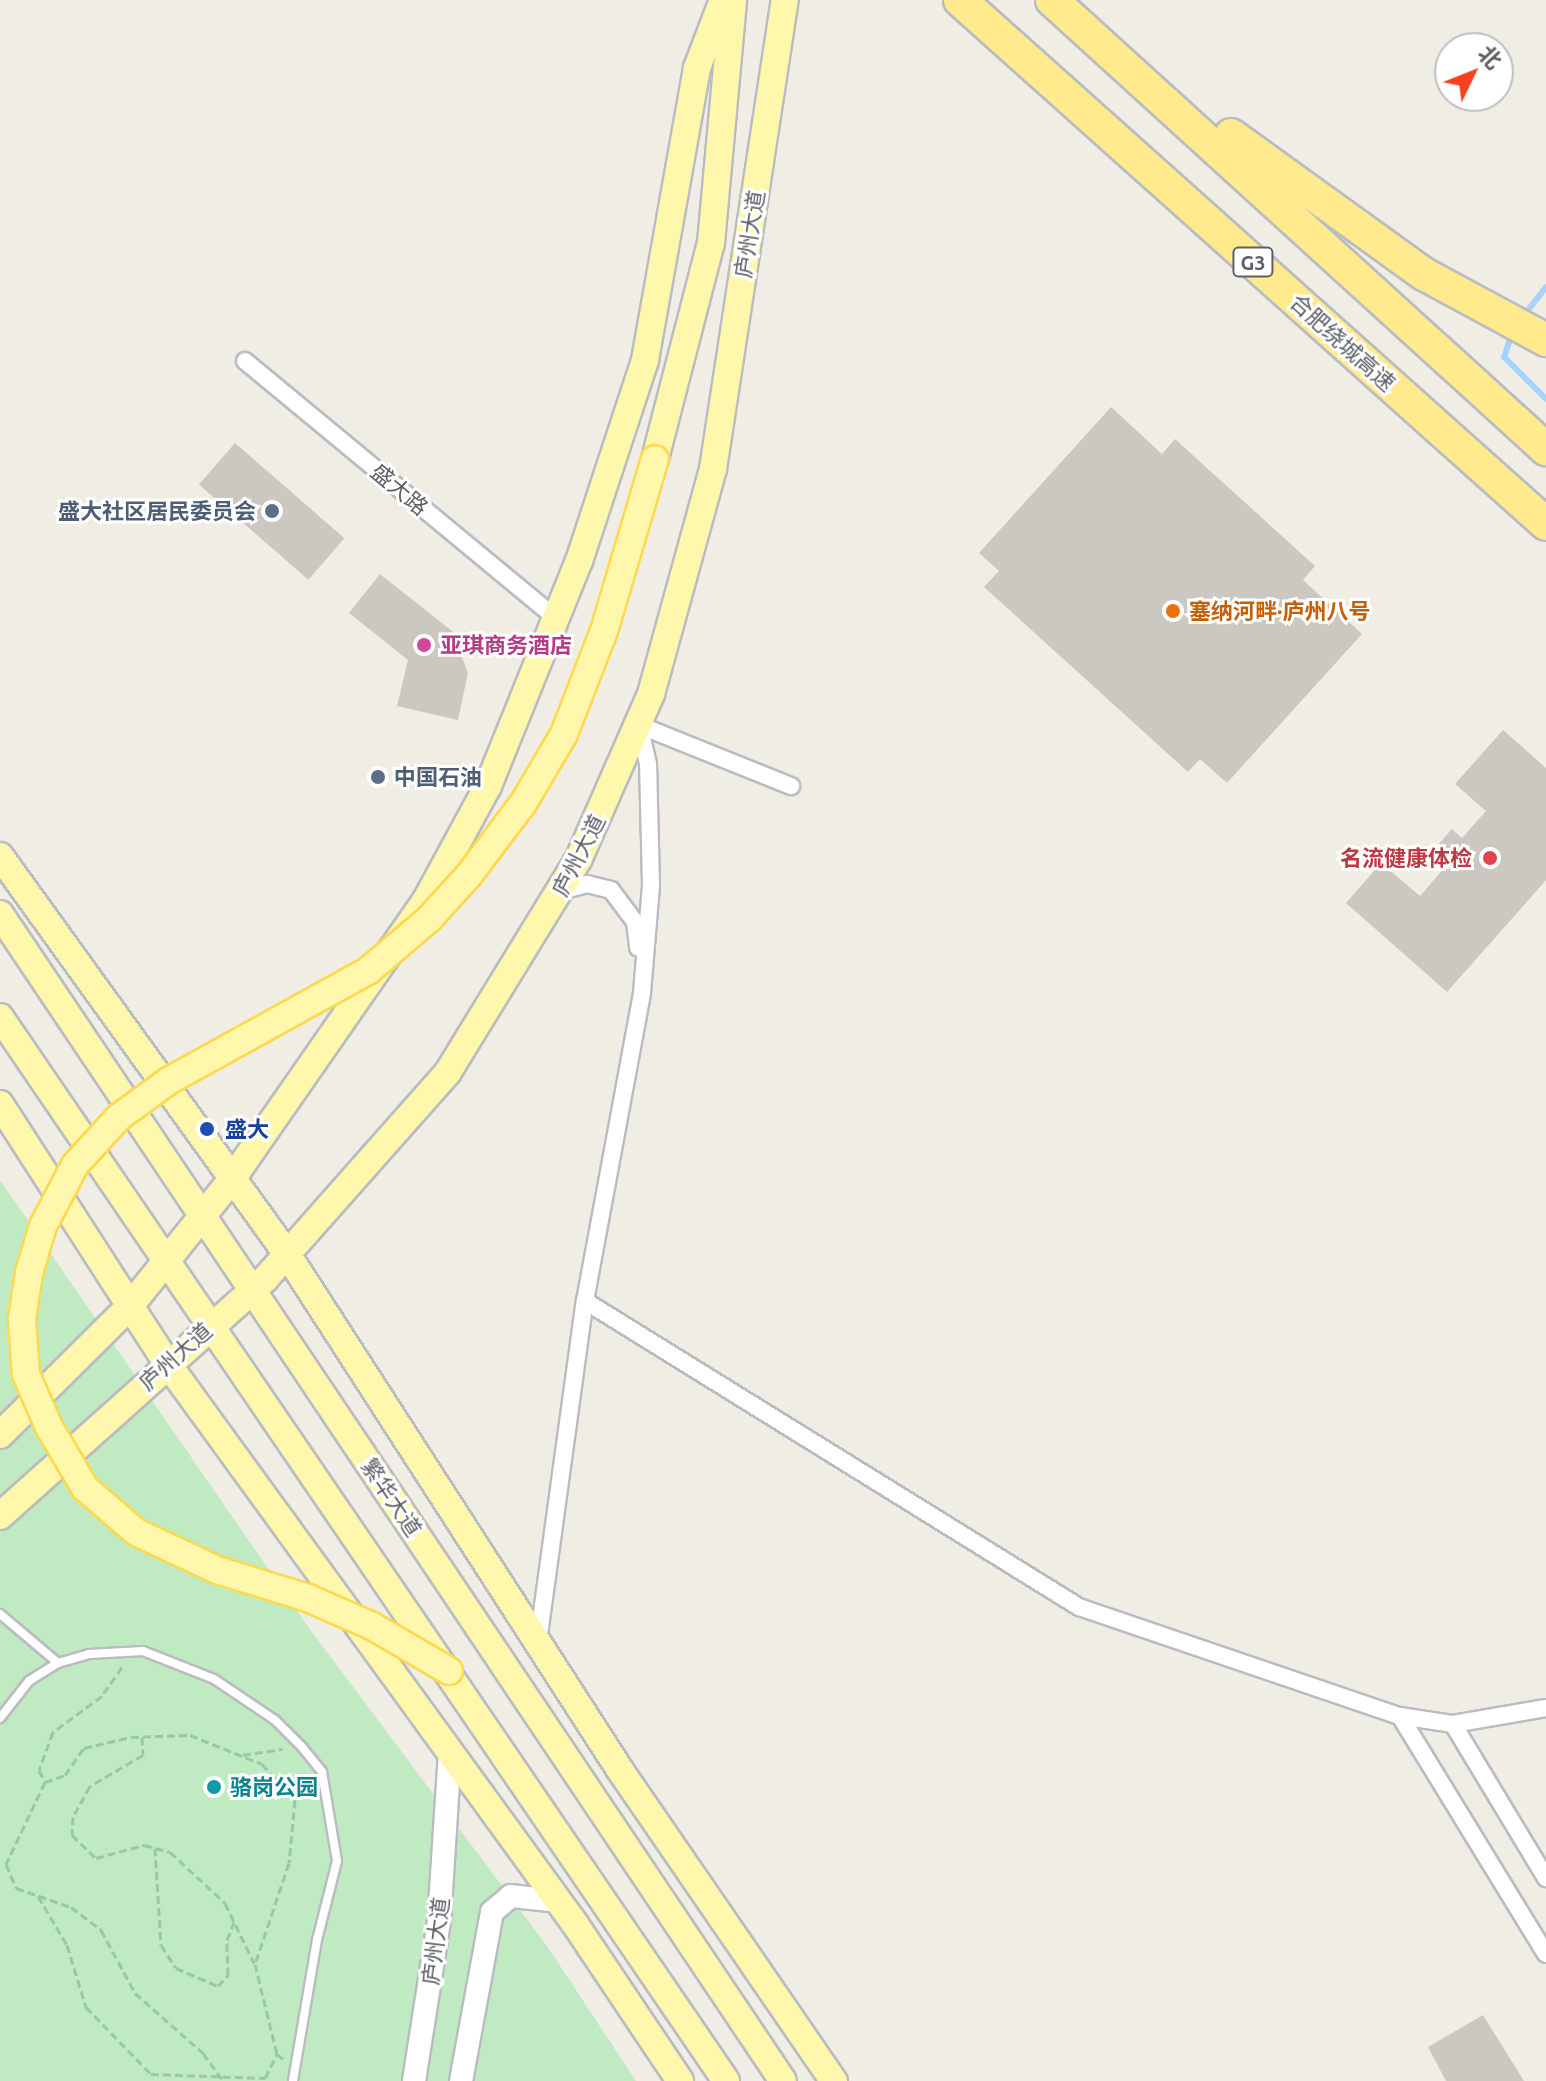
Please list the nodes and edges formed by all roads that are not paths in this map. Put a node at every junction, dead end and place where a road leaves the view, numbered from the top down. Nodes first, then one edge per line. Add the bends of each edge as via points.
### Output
1 (723, 0) edge
2 (733, 0) edge
3 (785, 0) edge
4 (960, 0) edge
5 (1052, 0) edge
6 (1065, 0) edge
7 (1546, 340) edge
8 (245, 361) dead end
9 (1546, 449) edge
10 (1546, 524) edge
11 (554, 617) junction
12 (639, 725) junction
13 (791, 786) dead end
14 (0, 856) edge
15 (561, 891) junction
16 (0, 914) edge
17 (642, 993) junction
18 (0, 1017) edge
19 (0, 1104) edge
20 (232, 1179) junction
21 (203, 1216) junction
22 (287, 1254) junction
23 (165, 1263) junction
24 (253, 1289) junction
25 (585, 1301) junction
26 (130, 1306) junction
27 (208, 1326) junction
28 (167, 1363) junction
29 (0, 1435) edge
30 (0, 1516) edge
31 (0, 1614) edge
32 (538, 1642) junction
33 (58, 1663) junction
34 (449, 1671) junction
35 (1546, 1708) edge
36 (1400, 1716) junction
37 (0, 1718) edge
38 (1453, 1724) junction
39 (450, 1752) junction
40 (1546, 1878) edge
41 (558, 1901) junction
42 (1546, 1954) edge
43 (293, 2081) edge
44 (414, 2081) edge
45 (461, 2081) edge
46 (680, 2081) edge
47 (726, 2081) edge
48 (783, 2081) edge
49 (834, 2081) edge

1 - 11 main road via 697,68 645,360 613,464
2 - 34 main road, bridge via 711,243 604,631 564,734 524,802 429,919 369,970 170,1080 119,1117 75,1165 43,1226 29,1273 22,1319 26,1374 85,1488 136,1532 217,1570 308,1598 372,1626
3 - 12 main road, 庐州大道 via 713,469
4 - 10 highway, 合肥绕城高速 / G3
5 - 9 highway, G3
6 - 7 highway via 1277,173 1424,274
8 - 11 street, 盛大路
11 - 20 main road via 488,786 426,900
12 - 13 street
12 - 15 main road, 庐州大道
12 - 17 street via 648,764 651,859
14 - 20 main road
15 - 17 street via 587,884 611,890 627,907 635,922
15 - 22 main road, 庐州大道 via 448,1072
16 - 21 main road, 繁华大道
17 - 25 street
18 - 23 main road
19 - 26 main road
20 - 21 main road
20 - 22 main road
21 - 23 main road
21 - 24 main road, 繁华大道
22 - 24 main road, 庐州大道
22 - 32 main road
23 - 26 main road
23 - 27 main road
24 - 27 main road, 庐州大道
24 - 48 main road, 繁华大道
25 - 32 street
25 - 36 street via 1079,1607
26 - 28 main road
26 - 29 main road
27 - 28 main road, 庐州大道
27 - 34 main road
28 - 30 main road, 庐州大道
28 - 39 main road
31 - 33 lane
32 - 49 main road
33 - 37 lane via 29,1681
33 - 43 lane via 89,1654 134,1651 214,1679 275,1720 322,1772 337,1861
34 - 47 main road
35 - 38 street
36 - 38 street
36 - 42 street
38 - 40 street
39 - 41 main road
39 - 44 street, 庐州大道 via 439,1922
41 - 45 street via 511,1896 492,1912
41 - 46 main road

